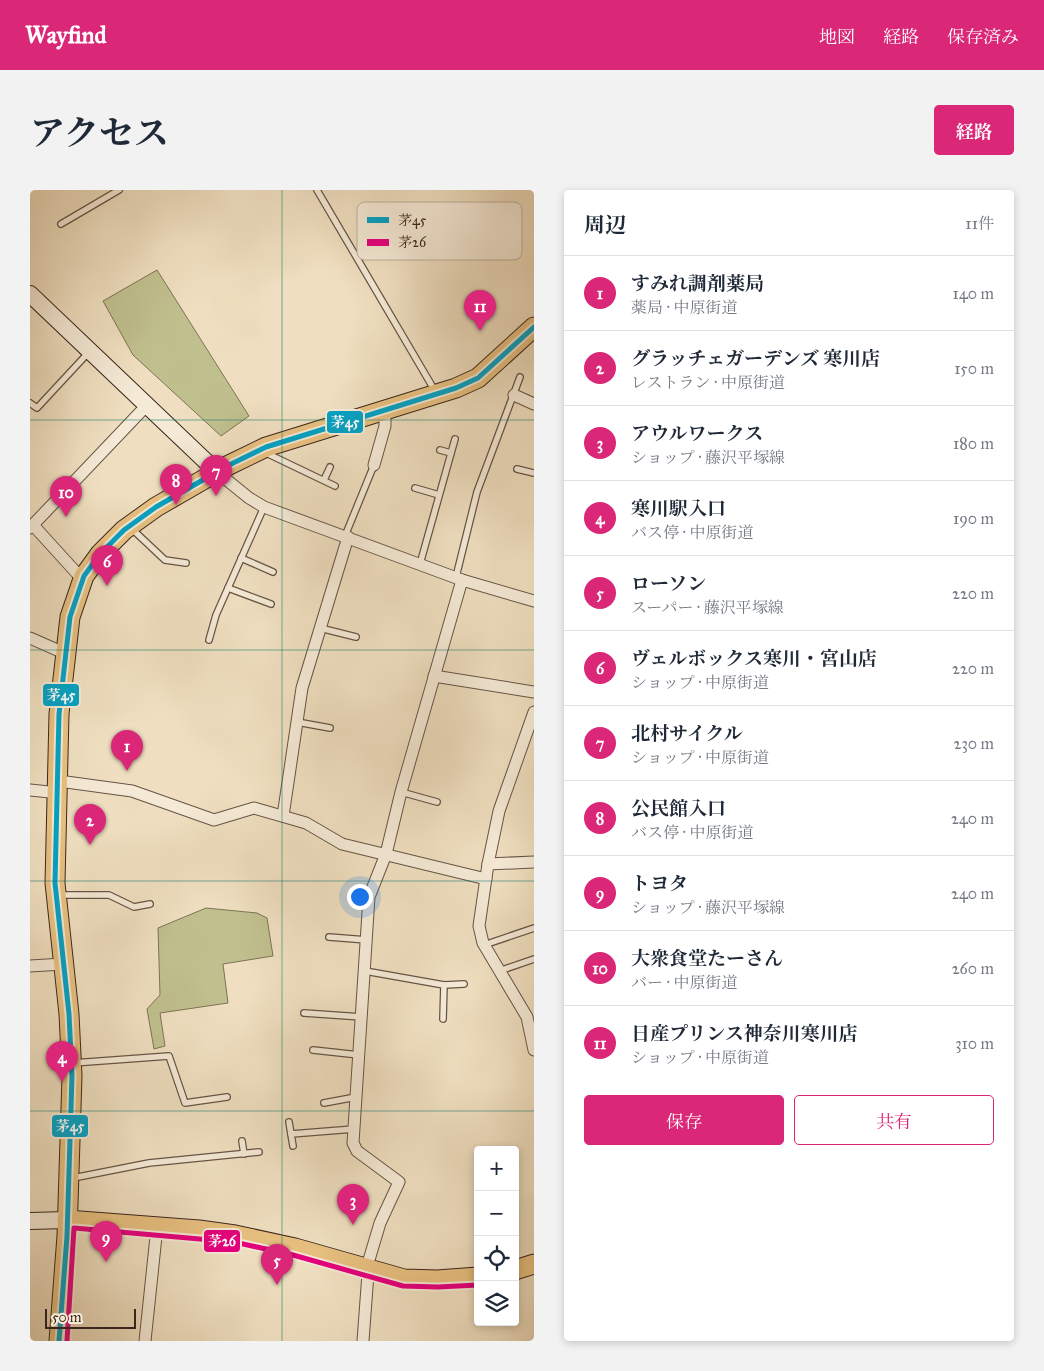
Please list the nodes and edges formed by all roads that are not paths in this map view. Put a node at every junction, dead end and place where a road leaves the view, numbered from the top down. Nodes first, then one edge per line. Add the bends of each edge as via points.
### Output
1 (119, 190) edge
2 (317, 190) edge
3 (61, 224) dead end
4 (357, 258) edge
5 (358, 260) edge
6 (32, 302) edge
7 (534, 327) edge
8 (91, 350) junction
9 (520, 377) dead end
10 (437, 394) junction
11 (514, 396) junction
12 (30, 403) edge
13 (148, 404) junction
14 (534, 404) edge
15 (385, 411) junction
16 (456, 439) dead end
17 (260, 450) junction
18 (440, 450) dead end
19 (451, 453) junction
20 (379, 460) joint
21 (330, 468) dead end
22 (517, 469) dead end
23 (217, 472) junction
24 (534, 473) edge
25 (324, 480) junction
26 (335, 486) dead end
27 (415, 488) dead end
28 (440, 495) junction
29 (264, 507) junction
30 (128, 526) junction
31 (31, 527) edge
32 (346, 537) junction
33 (241, 558) junction
34 (186, 564) dead end
35 (420, 564) junction
36 (273, 572) dead end
37 (459, 579) junction
38 (83, 580) junction
39 (228, 588) junction
40 (534, 602) edge
41 (271, 604) dead end
42 (320, 628) junction
43 (356, 637) dead end
44 (30, 638) edge
45 (209, 640) dead end
46 (64, 653) junction
47 (434, 676) junction
48 (534, 692) edge
49 (534, 712) edge
50 (297, 722) junction
51 (330, 728) dead end
52 (59, 787) junction
53 (30, 790) edge
54 (401, 792) junction
55 (437, 802) dead end
56 (283, 816) junction
57 (386, 854) junction
58 (534, 862) edge
59 (488, 864) junction
60 (486, 879) junction
61 (56, 895) junction
62 (150, 904) dead end
63 (534, 928) edge
64 (329, 937) dead end
65 (367, 940) junction
66 (484, 945) junction
67 (534, 959) edge
68 (63, 964) junction
69 (30, 966) edge
70 (365, 971) junction
71 (499, 971) junction
72 (464, 984) dead end
73 (444, 985) junction
74 (304, 1013) dead end
75 (362, 1017) junction
76 (443, 1020) dead end
77 (534, 1044) edge
78 (313, 1050) dead end
79 (534, 1050) edge
80 (359, 1055) junction
81 (71, 1064) junction
82 (227, 1096) dead end
83 (356, 1097) junction
84 (324, 1103) dead end
85 (289, 1122) dead end
86 (354, 1129) junction
87 (291, 1134) junction
88 (242, 1141) dead end
89 (293, 1146) dead end
90 (259, 1152) dead end
91 (244, 1154) junction
92 (68, 1179) junction
93 (67, 1220) junction
94 (30, 1222) edge
95 (157, 1227) junction
96 (534, 1264) edge
97 (519, 1269) edge
98 (369, 1270) junction
99 (474, 1277) edge
100 (59, 1341) edge
101 (145, 1341) edge
102 (363, 1341) edge

1 - 3 lane
2 - 4 lane
5 - 10 lane
6 - 8 street
7 - 10 main road via 478,378
8 - 12 lane via 37,408
8 - 13 street
9 - 11 lane
10 - 15 main road
11 - 14 street
11 - 37 lane via 487,461
13 - 23 street
13 - 31 street
15 - 17 main road
15 - 20 street
16 - 19 lane
17 - 23 main road
17 - 25 lane
18 - 19 lane
19 - 28 lane
20 - 32 lane
21 - 25 lane
22 - 24 lane
23 - 29 street
23 - 30 main road
25 - 26 lane
27 - 28 lane
28 - 35 lane
29 - 32 street
29 - 33 lane
30 - 34 lane via 165,560
30 - 38 main road via 100,554
31 - 38 street
32 - 35 street
32 - 42 street
33 - 36 lane
33 - 39 lane
35 - 37 street
37 - 40 street
37 - 47 street
38 - 46 main road via 70,617
39 - 41 lane
39 - 45 lane
42 - 43 lane
42 - 50 street via 302,688
44 - 46 street
46 - 52 main road via 59,714
47 - 48 street
47 - 54 street
49 - 59 street via 499,811
50 - 51 lane
50 - 56 street
52 - 53 street
52 - 56 street via 132,791 214,820 254,808
52 - 61 main road
54 - 55 lane
54 - 57 street
56 - 57 street via 306,823 342,844
57 - 60 street
57 - 65 street via 369,897
58 - 59 street
59 - 60 street
60 - 66 street via 479,926
61 - 62 lane via 109,895 134,907
61 - 68 main road
63 - 66 lane
64 - 65 lane
65 - 70 street
66 - 71 street
67 - 71 lane
68 - 69 street
68 - 81 main road via 70,1014
70 - 73 lane
70 - 75 street
71 - 77 street via 527,1017
72 - 73 lane
73 - 76 lane
74 - 75 lane
75 - 80 street
77 - 79 street
78 - 80 lane
80 - 83 street
81 - 82 lane via 168,1056 185,1103
81 - 92 main road
83 - 84 lane
83 - 86 street
85 - 87 lane
86 - 87 lane
86 - 98 street via 353,1143 357,1151 399,1182 380,1222
87 - 89 lane
88 - 91 lane
90 - 91 lane
91 - 92 lane via 149,1163
92 - 93 main road
93 - 94 street
93 - 95 main road
93 - 100 main road
95 - 98 main road via 235,1235
95 - 101 street
96 - 97 main road
98 - 99 main road via 404,1278
98 - 102 street

